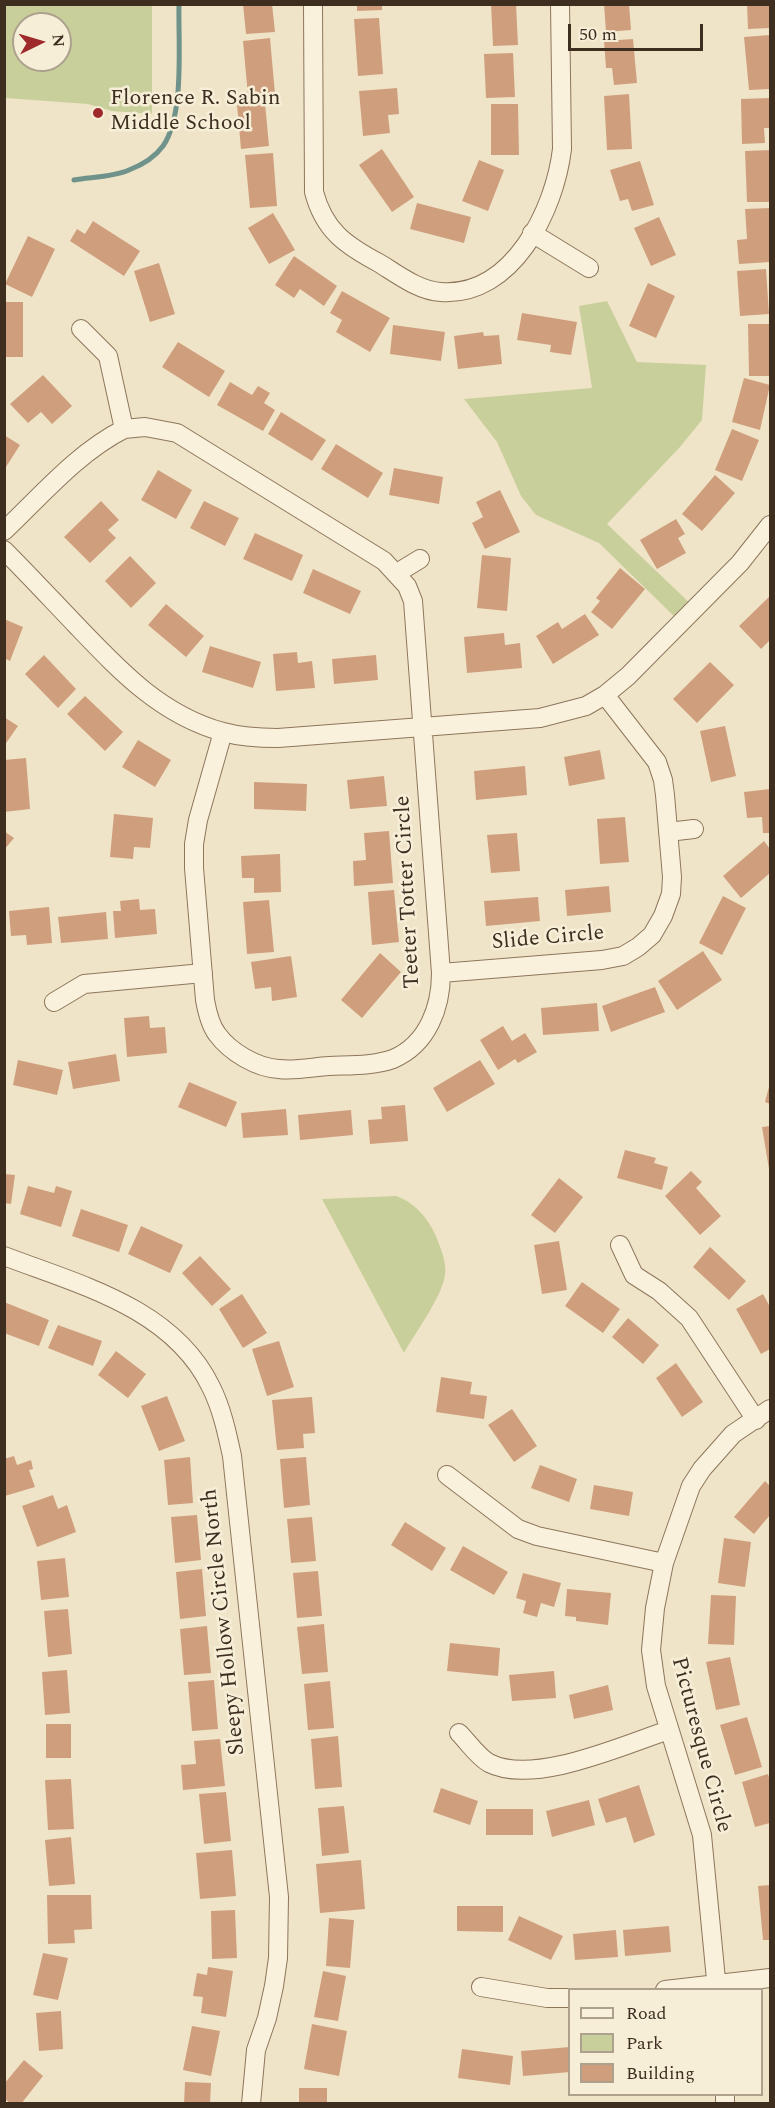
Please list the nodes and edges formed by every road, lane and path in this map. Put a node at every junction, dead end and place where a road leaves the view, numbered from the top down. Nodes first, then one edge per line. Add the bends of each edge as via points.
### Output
1 (313, 4) edge
2 (560, 4) edge
3 (532, 233) junction
4 (589, 268) dead end
5 (81, 329) dead end
6 (124, 429) junction
7 (770, 529) edge
8 (4, 531) edge
9 (4, 550) edge
10 (420, 559) dead end
11 (397, 573) junction
12 (605, 695) junction
13 (423, 727) junction
14 (223, 732) junction
15 (694, 829) dead end
16 (668, 832) junction
17 (202, 973) junction
18 (441, 973) junction
19 (54, 1002) dead end
20 (620, 1245) dead end
21 (4, 1256) edge
22 (763, 1414) edge
23 (447, 1475) dead end
24 (664, 1563) junction
25 (669, 1730) junction
26 (459, 1733) dead end
27 (771, 1978) edge
28 (717, 1987) edge
29 (481, 1988) dead end
30 (691, 1988) edge
31 (568, 1998) edge
32 (251, 2103) edge

1 - 3 street via 314,192 327,224 340,238 357,252 423,287 454,292 473,288 507,268
2 - 3 street via 562,148 559,172
3 - 4 street
5 - 6 street via 108,356
6 - 8 street, Teeter Totter Circle via 86,452
6 - 11 street, Teeter Totter Circle via 145,427 177,434 384,561
7 - 12 street
9 - 14 street via 125,677 173,711
10 - 11 street
11 - 13 street, Teeter Totter Circle via 413,601
12 - 13 street via 586,706 540,718
12 - 16 street, Slide Circle via 657,762 663,780
13 - 14 street via 278,738
13 - 18 street, Teeter Totter Circle
14 - 17 street, Teeter Totter Circle via 194,844
15 - 16 street
16 - 18 street, Slide Circle via 671,894 652,935 638,947 623,956 602,960
17 - 18 street, Teeter Totter Circle via 209,1018 217,1034 242,1056 279,1070 393,1059 410,1048 429,1026 437,1011
17 - 19 street via 84,984
20 - 22 street via 634,1275 689,1318
21 - 32 street, Sleepy Hollow Circle North via 146,1315 184,1347 211,1386 227,1430 279,1897 276,1977 256,2050
22 - 24 street, Picturesque Circle via 733,1434 691,1486
23 - 24 street via 518,1529
24 - 25 street, Picturesque Circle via 651,1650 656,1686
25 - 26 street via 578,1761 535,1770 488,1762
25 - 28 street, Picturesque Circle via 702,1835
27 - 28 street
28 - 30 street
29 - 31 street

